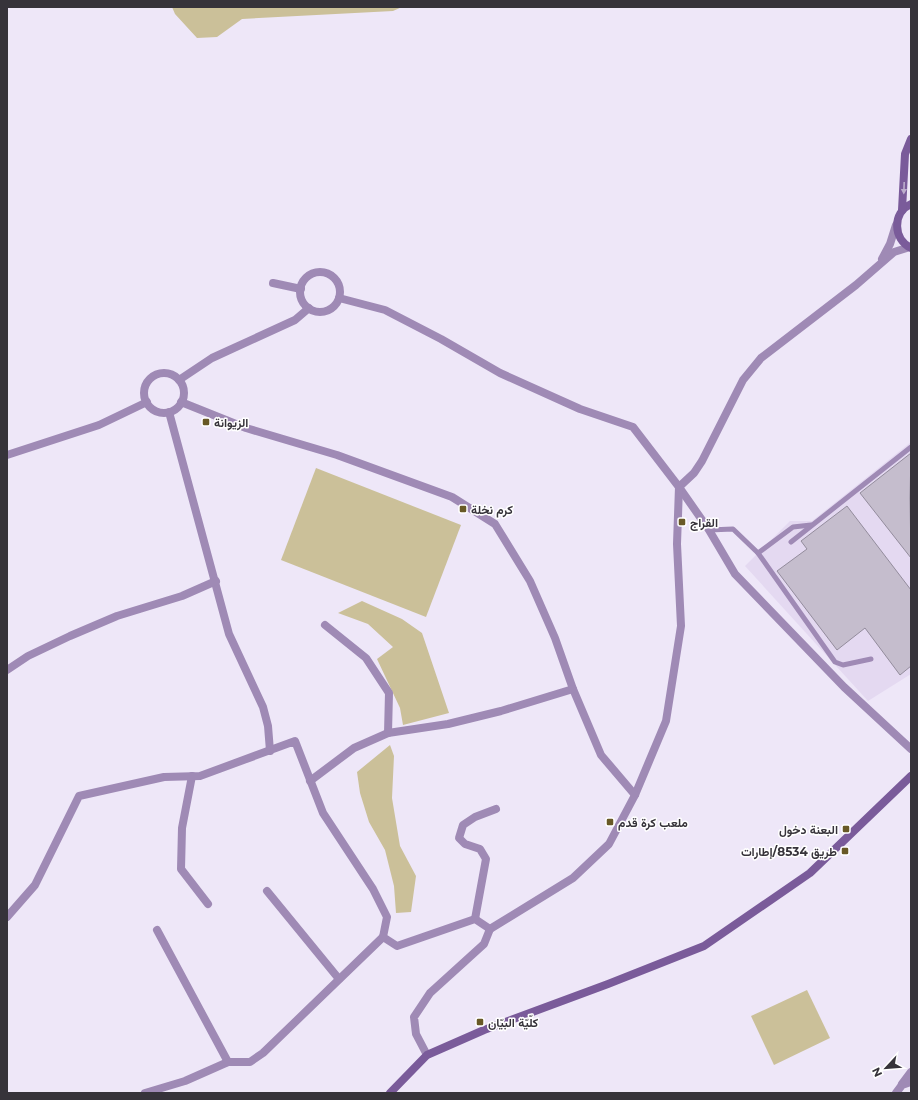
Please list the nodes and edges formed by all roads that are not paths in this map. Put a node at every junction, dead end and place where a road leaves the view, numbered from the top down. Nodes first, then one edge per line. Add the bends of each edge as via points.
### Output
1 (911, 139) edge
2 (911, 204) edge
3 (902, 210) junction
4 (896, 225) junction
5 (911, 247) edge
6 (877, 266) junction
7 (273, 283) dead end
8 (301, 289) junction
9 (339, 298) junction
10 (309, 308) junction
11 (179, 380) junction
12 (147, 402) junction
13 (181, 402) junction
14 (169, 412) junction
15 (911, 447) edge
16 (7, 455) edge
17 (679, 487) junction
18 (812, 525) junction
19 (709, 530) junction
20 (791, 542) dead end
21 (758, 553) junction
22 (216, 581) junction
23 (325, 625) dead end
24 (871, 659) dead end
25 (7, 670) edge
26 (573, 689) junction
27 (388, 733) junction
28 (911, 748) edge
29 (270, 751) junction
30 (192, 776) junction
31 (911, 776) edge
32 (310, 781) junction
33 (634, 795) junction
34 (496, 809) dead end
35 (267, 891) dead end
36 (208, 904) dead end
37 (7, 917) edge
38 (475, 919) junction
39 (157, 930) dead end
40 (490, 930) junction
41 (383, 937) junction
42 (339, 979) junction
43 (426, 1055) junction
44 (228, 1062) junction
45 (911, 1072) edge
46 (911, 1082) edge
47 (897, 1090) edge
48 (145, 1093) edge
49 (390, 1093) edge

1 -> 3 main road via 905,154
2 - 3 main road
3 - 4 main road
4 - 5 main road via 901,240
4 - 6 street via 890,244
5 - 6 street via 894,252
6 - 17 street via 856,285 770,349 751,368 702,461
7 - 8 street
8 - 9 street via 310,275 322,272 338,282
8 - 10 street via 302,298
9 - 10 street via 334,307 328,310 315,311
9 - 17 street via 385,310 500,374 580,409 633,427
10 - 11 street via 295,320 212,358
11 - 12 street via 172,374 153,376 144,392
11 - 13 street via 184,389
12 - 14 street via 159,412
12 - 16 street via 99,425
13 - 14 street
13 - 26 street via 246,428 337,456 452,497 495,524 530,581 555,638
14 - 22 street
15 - 18 lane
17 - 19 street
17 - 33 street via 677,544 681,626 666,721
18 - 20 lane
18 - 21 lane via 793,528
19 - 21 lane via 733,529
19 - 28 street via 735,574 844,687
21 - 24 lane via 835,662 843,665
22 - 25 street via 182,596 117,616 70,636 28,656
22 - 29 street via 229,634 263,707
23 - 27 street via 366,658 389,693
26 - 27 street via 448,724
26 - 33 street via 601,755
27 - 32 street via 354,748
29 - 30 street via 200,776
29 - 32 street via 295,742
30 - 36 street via 182,828 181,869
30 - 37 street via 164,777 79,796 35,885
31 - 43 main road via 810,873 704,946 484,1030
32 - 41 street via 323,813 373,889 387,917
33 - 40 street via 609,844 572,878
34 - 38 street via 463,825 459,838 465,844 480,849 486,859
35 - 42 street
38 - 40 street
38 - 41 street via 397,946
39 - 44 street
40 - 43 street via 484,944 430,993 414,1017 416,1034
41 - 42 street
42 - 44 street via 264,1053 250,1062
43 - 49 main road
44 - 48 street via 185,1081
45 - 47 street
46 - 47 street

